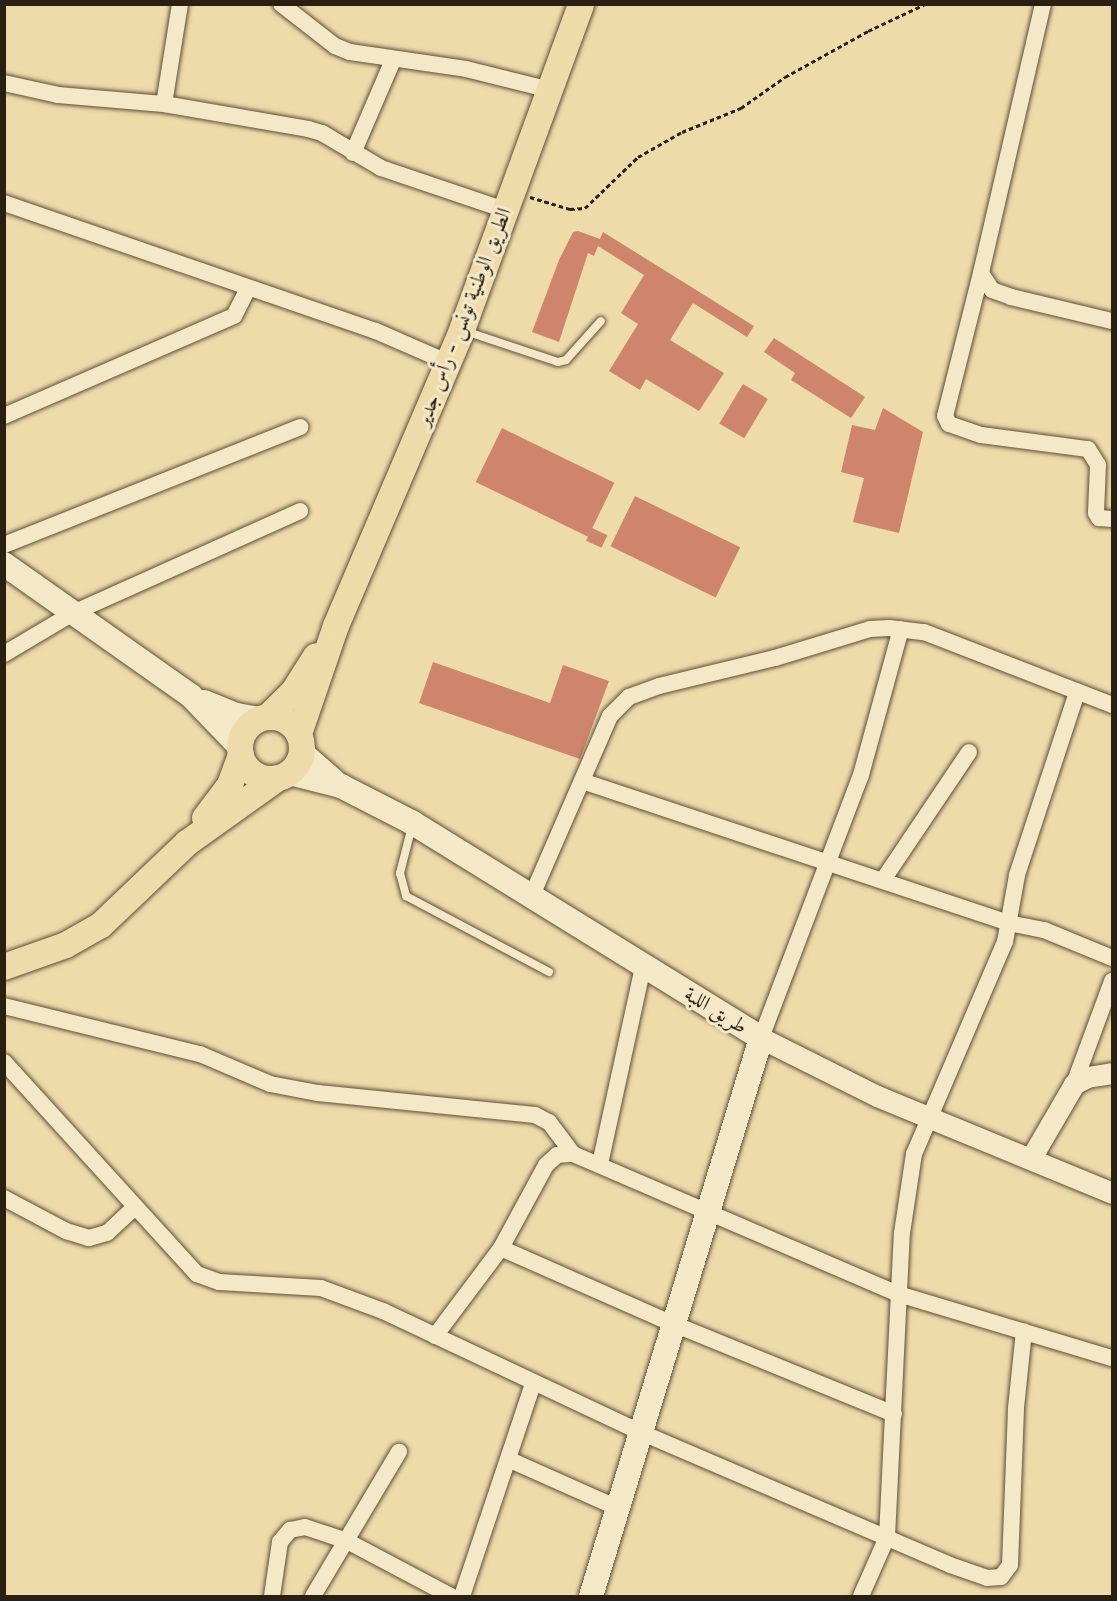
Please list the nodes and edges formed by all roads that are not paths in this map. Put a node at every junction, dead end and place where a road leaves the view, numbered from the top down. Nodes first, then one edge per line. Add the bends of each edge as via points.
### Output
1 (180, 4) edge
2 (282, 4) edge
3 (581, 4) edge
4 (1043, 4) edge
5 (393, 60) junction
6 (4, 83) edge
7 (550, 90) junction
8 (164, 104) junction
9 (353, 153) junction
10 (508, 199) junction
11 (4, 204) edge
12 (981, 273) junction
13 (248, 289) junction
14 (601, 321) dead end
15 (1113, 321) edge
16 (462, 330) junction
17 (447, 362) junction
18 (4, 416) edge
19 (300, 427) dead end
20 (300, 511) dead end
21 (1113, 519) edge
22 (4, 545) edge
23 (4, 564) edge
24 (74, 613) junction
25 (336, 626) junction
26 (901, 628) junction
27 (4, 654) edge
28 (1077, 692) junction
29 (191, 696) junction
30 (1113, 705) edge
31 (264, 718) junction
32 (241, 751) junction
33 (969, 752) dead end
34 (292, 760) junction
35 (582, 781) junction
36 (413, 823) junction
37 (187, 843) junction
38 (828, 862) junction
39 (883, 880) junction
40 (532, 894) junction
41 (1008, 923) junction
42 (1113, 958) edge
43 (644, 963) junction
44 (4, 967) edge
45 (549, 972) dead end
46 (1113, 981) edge
47 (4, 1006) edge
48 (761, 1038) junction
49 (4, 1062) edge
50 (1113, 1073) edge
51 (1074, 1084) junction
52 (928, 1118) junction
53 (573, 1154) junction
54 (1031, 1158) junction
55 (600, 1164) junction
56 (1113, 1193) edge
57 (4, 1198) edge
58 (135, 1207) junction
59 (708, 1212) junction
60 (501, 1248) junction
61 (898, 1294) junction
62 (673, 1324) junction
63 (1024, 1331) junction
64 (435, 1336) junction
65 (1113, 1358) edge
66 (532, 1384) junction
67 (894, 1414) junction
68 (640, 1432) junction
69 (399, 1452) dead end
70 (510, 1460) junction
71 (618, 1508) junction
72 (887, 1537) junction
73 (347, 1541) junction
74 (272, 1596) edge
75 (313, 1596) edge
76 (451, 1596) edge
77 (462, 1596) edge
78 (591, 1596) edge
79 (861, 1596) edge

1 - 8 street
2 - 5 street via 334,46
3 - 7 main road, الطريق الوطنية تونس - رأس جدير
4 - 12 street
5 - 7 street via 466,69
5 - 9 street
6 - 8 street via 58,95
7 - 10 main road, الطريق الوطنية تونس - رأس جدير
8 - 9 street via 308,129 322,133
9 - 10 street via 381,168
10 - 16 main road, الطريق الوطنية تونس - رأس جدير
11 - 13 street
12 - 15 street via 992,290 1011,297
12 - 21 street via 945,416 949,424 981,435 1088,449 1098,465 1096,513 1099,518
13 - 17 street via 376,331
13 - 18 street via 234,316
14 - 16 lane via 566,360 558,362
16 - 17 main road, الطريق الوطنية تونس - رأس جدير
17 - 25 main road, الطريق الوطنية تونس - رأس جدير
19 - 22 street
20 - 24 street
23 - 24 main road
24 - 27 street
24 - 29 main road
25 - 31 main road, الطريق الوطنية تونس - رأس جدير via 294,691
25 - 34 main road, الطريق الوطنية تونس - رأس جدير
26 - 28 street via 924,632
26 - 35 street via 870,629 629,697 610,716
26 - 38 street via 861,775
28 - 30 street
28 - 41 street via 1031,830
29 - 31 main road via 237,716
29 - 32 main road
31 - 32 main road via 246,730
31 - 34 main road via 283,719
32 - 34 main road via 245,764 259,777
32 - 37 main road via 230,785
33 - 39 street
34 - 36 main road, طريق اللبة
34 - 37 main road
35 - 38 street
35 - 40 street
36 - 40 main road, طريق اللبة
36 - 45 lane via 400,873 406,896
37 - 44 main road via 101,925 66,945
38 - 39 street
38 - 48 street
39 - 41 street
40 - 43 main road, طريق اللبة
41 - 42 street via 1044,930
41 - 52 street via 994,971
43 - 48 main road, طريق اللبة
43 - 55 street
46 - 51 street
47 - 53 street via 200,1054 270,1084 318,1093 535,1115 549,1122
48 - 52 street, طريق اللبة
48 - 59 main road
49 - 58 street
50 - 51 street via 1087,1077
51 - 54 street
52 - 54 street, طريق اللبة
52 - 61 street via 914,1154 907,1192
53 - 55 street
53 - 60 street via 557,1155 546,1165
54 - 56 street, طريق اللبة
55 - 59 street
57 - 58 street via 66,1231 88,1238 107,1233
58 - 64 street via 186,1264 207,1278 321,1288
59 - 61 street
59 - 62 main road
60 - 62 street
60 - 64 street
61 - 63 street
61 - 67 street
62 - 67 street
62 - 68 main road
63 - 65 street
63 - 72 street via 1016,1408 1010,1565 1001,1577 987,1578
64 - 66 street
66 - 68 street
66 - 70 street
67 - 72 street
68 - 71 main road
68 - 72 street
69 - 73 street
70 - 71 street
70 - 77 street
71 - 78 main road
72 - 79 street
73 - 74 street via 305,1527 290,1530 280,1542
73 - 75 street
73 - 76 street

